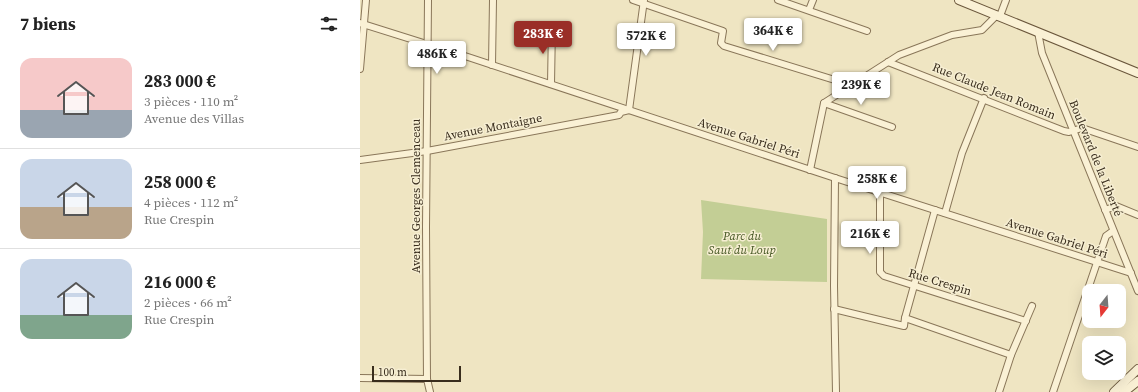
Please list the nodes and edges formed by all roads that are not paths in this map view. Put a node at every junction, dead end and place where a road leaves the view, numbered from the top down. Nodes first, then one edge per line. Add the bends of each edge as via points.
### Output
1 (366, 0) edge
2 (428, 0) edge
3 (493, 0) edge
4 (633, 0) edge
5 (778, 0) edge
6 (813, 0) edge
7 (959, 0) edge
8 (1006, 0) edge
9 (644, 2) edge
10 (809, 10) junction
11 (999, 16) junction
12 (362, 23) edge
13 (552, 26) dead end
14 (867, 31) dead end
15 (1038, 32) junction
16 (428, 45) junction
17 (888, 62) junction
18 (492, 65) junction
19 (360, 69) edge
20 (1138, 73) edge
21 (551, 84) junction
22 (851, 85) junction
23 (984, 98) junction
24 (824, 103) junction
25 (629, 110) junction
26 (892, 127) dead end
27 (1073, 130) junction
28 (1138, 148) edge
29 (427, 151) junction
30 (360, 160) edge
31 (810, 170) junction
32 (835, 178) junction
33 (880, 192) junction
34 (935, 210) junction
35 (1105, 210) junction
36 (945, 213) junction
37 (1138, 214) edge
38 (1114, 231) junction
39 (1097, 262) junction
40 (1131, 273) junction
41 (914, 286) junction
42 (1138, 291) edge
43 (1032, 306) dead end
44 (834, 309) junction
45 (905, 318) junction
46 (1026, 321) junction
47 (1011, 355) junction
48 (1138, 369) edge
49 (360, 378) edge
50 (427, 379) junction
51 (1134, 379) edge
52 (430, 392) edge
53 (836, 392) edge
54 (999, 392) edge
55 (1053, 392) edge
56 (1114, 392) edge
57 (1121, 392) edge
58 (1124, 392) edge

1 - 12 street
2 - 16 street, Avenue Georges Clemenceau
3 - 18 street
4 - 9 street
5 - 10 street
6 - 10 street
7 - 11 main road
8 - 11 street
9 - 22 street via 723,31 721,43 724,46
9 - 25 street
10 - 14 street
11 - 15 main road
11 - 17 street via 982,30 952,35 899,55
12 - 16 street, Avenue Gabriel Péri
12 - 19 street
13 - 21 street
15 - 20 main road
15 - 27 street, Boulevard de la Liberté via 1042,53
16 - 18 street, Avenue Gabriel Péri
16 - 29 street, Avenue Georges Clemenceau
17 - 22 street
17 - 23 street, Rue Claude Jean Romain
18 - 21 street, Avenue Gabriel Péri
21 - 25 street, Avenue Gabriel Péri
22 - 24 street
23 - 27 street, Rue Claude Jean Romain via 1064,131
23 - 36 street via 962,153
24 - 26 street
24 - 31 street
25 - 29 street, Avenue Montaigne via 614,116
25 - 31 street, Avenue Gabriel Péri
27 - 28 street, Rue Claude Jean Romain via 1082,128
27 - 35 street, Boulevard de la Liberté
29 - 30 street, Avenue Montaigne
29 - 50 street, Avenue Georges Clemenceau
31 - 32 street, Avenue Gabriel Péri
32 - 33 street, Avenue Gabriel Péri
32 - 44 street
33 - 34 street, Avenue Gabriel Péri
33 - 41 street, Rue Crespin via 880,272 884,276
34 - 36 street, Avenue Gabriel Péri
34 - 41 street
35 - 37 street via 1116,206
35 - 38 street, Boulevard de la Liberté
36 - 39 street, Avenue Gabriel Péri
38 - 39 street via 1106,236
38 - 40 street, Boulevard de la Liberté
39 - 40 street, Avenue Gabriel Péri
39 - 55 street
40 - 42 street, Boulevard de la Liberté
41 - 45 street
41 - 46 street, Rue Crespin
43 - 46 street
44 - 45 street via 904,326
44 - 53 street
45 - 47 street
46 - 47 street
47 - 54 street
48 - 51 main road
49 - 50 street
50 - 52 street, Avenue Georges Clemenceau
51 - 56 main road
51 - 57 street
51 - 58 main road

